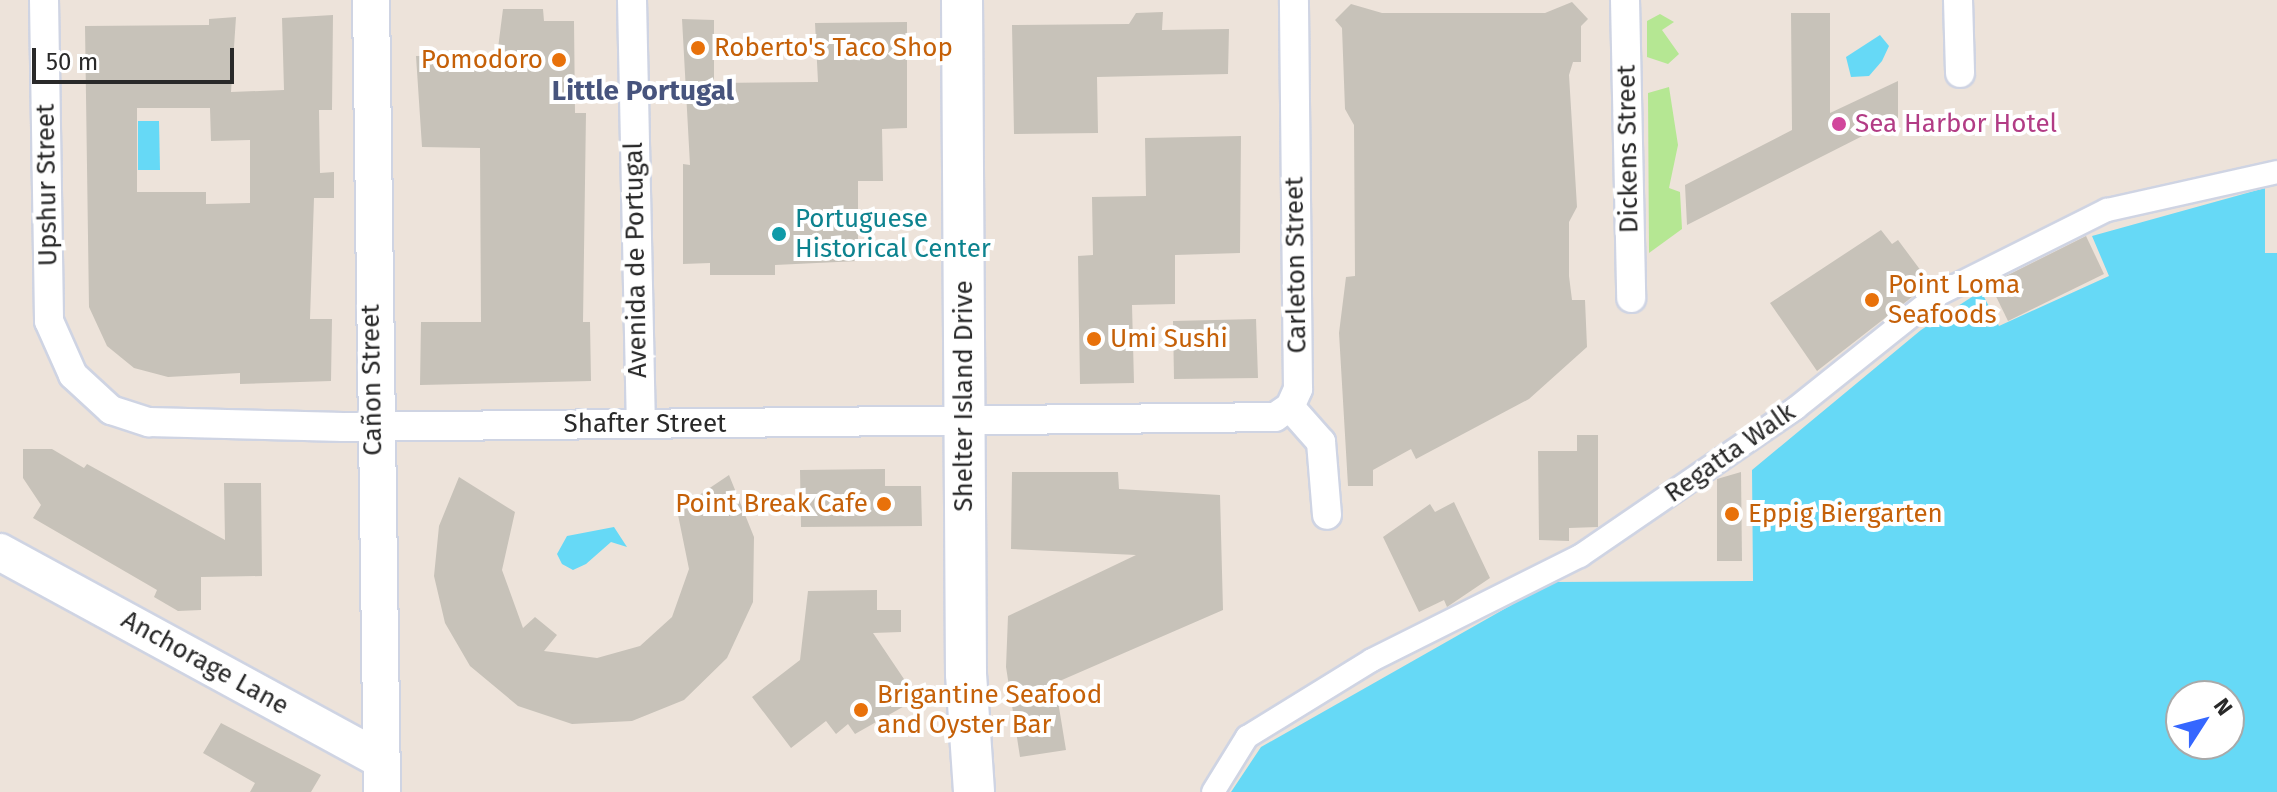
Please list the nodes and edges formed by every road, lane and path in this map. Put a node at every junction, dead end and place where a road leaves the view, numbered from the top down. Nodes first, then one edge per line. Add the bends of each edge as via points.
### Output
1 (44, 0) edge
2 (371, 0) edge
3 (632, 0) edge
4 (962, 0) edge
5 (1294, 0) edge
6 (1625, 0) edge
7 (1958, 0) edge
8 (1960, 73) dead end
9 (2277, 172) edge
10 (1631, 298) dead end
11 (49, 321) joint
12 (1290, 407) junction
13 (963, 420) junction
14 (641, 424) junction
15 (373, 425) junction
16 (1327, 515) dead end
17 (0, 552) edge
18 (382, 776) edge
19 (974, 792) edge
20 (1213, 792) edge

1 - 11 street, Upshur Street
2 - 15 street, Cañon Street
3 - 14 street, Avenida de Portugal
4 - 13 main road, Shelter Island Drive
5 - 12 street, Carleton Street via 1298,389
6 - 10 street, Dickens Street
7 - 8 street
9 - 20 street, Regatta Walk via 2107,210 1939,294 1796,408 1580,556 1372,660 1247,737
11 - 15 street, Shafter Street via 73,375 111,410 149,422
12 - 13 street, Shafter Street via 1275,417
12 - 16 street via 1321,442
13 - 14 street, Shafter Street
13 - 19 main road, Shelter Island Drive
14 - 15 street, Shafter Street
15 - 18 street, Cañon Street
17 - 18 street, Anchorage Lane

